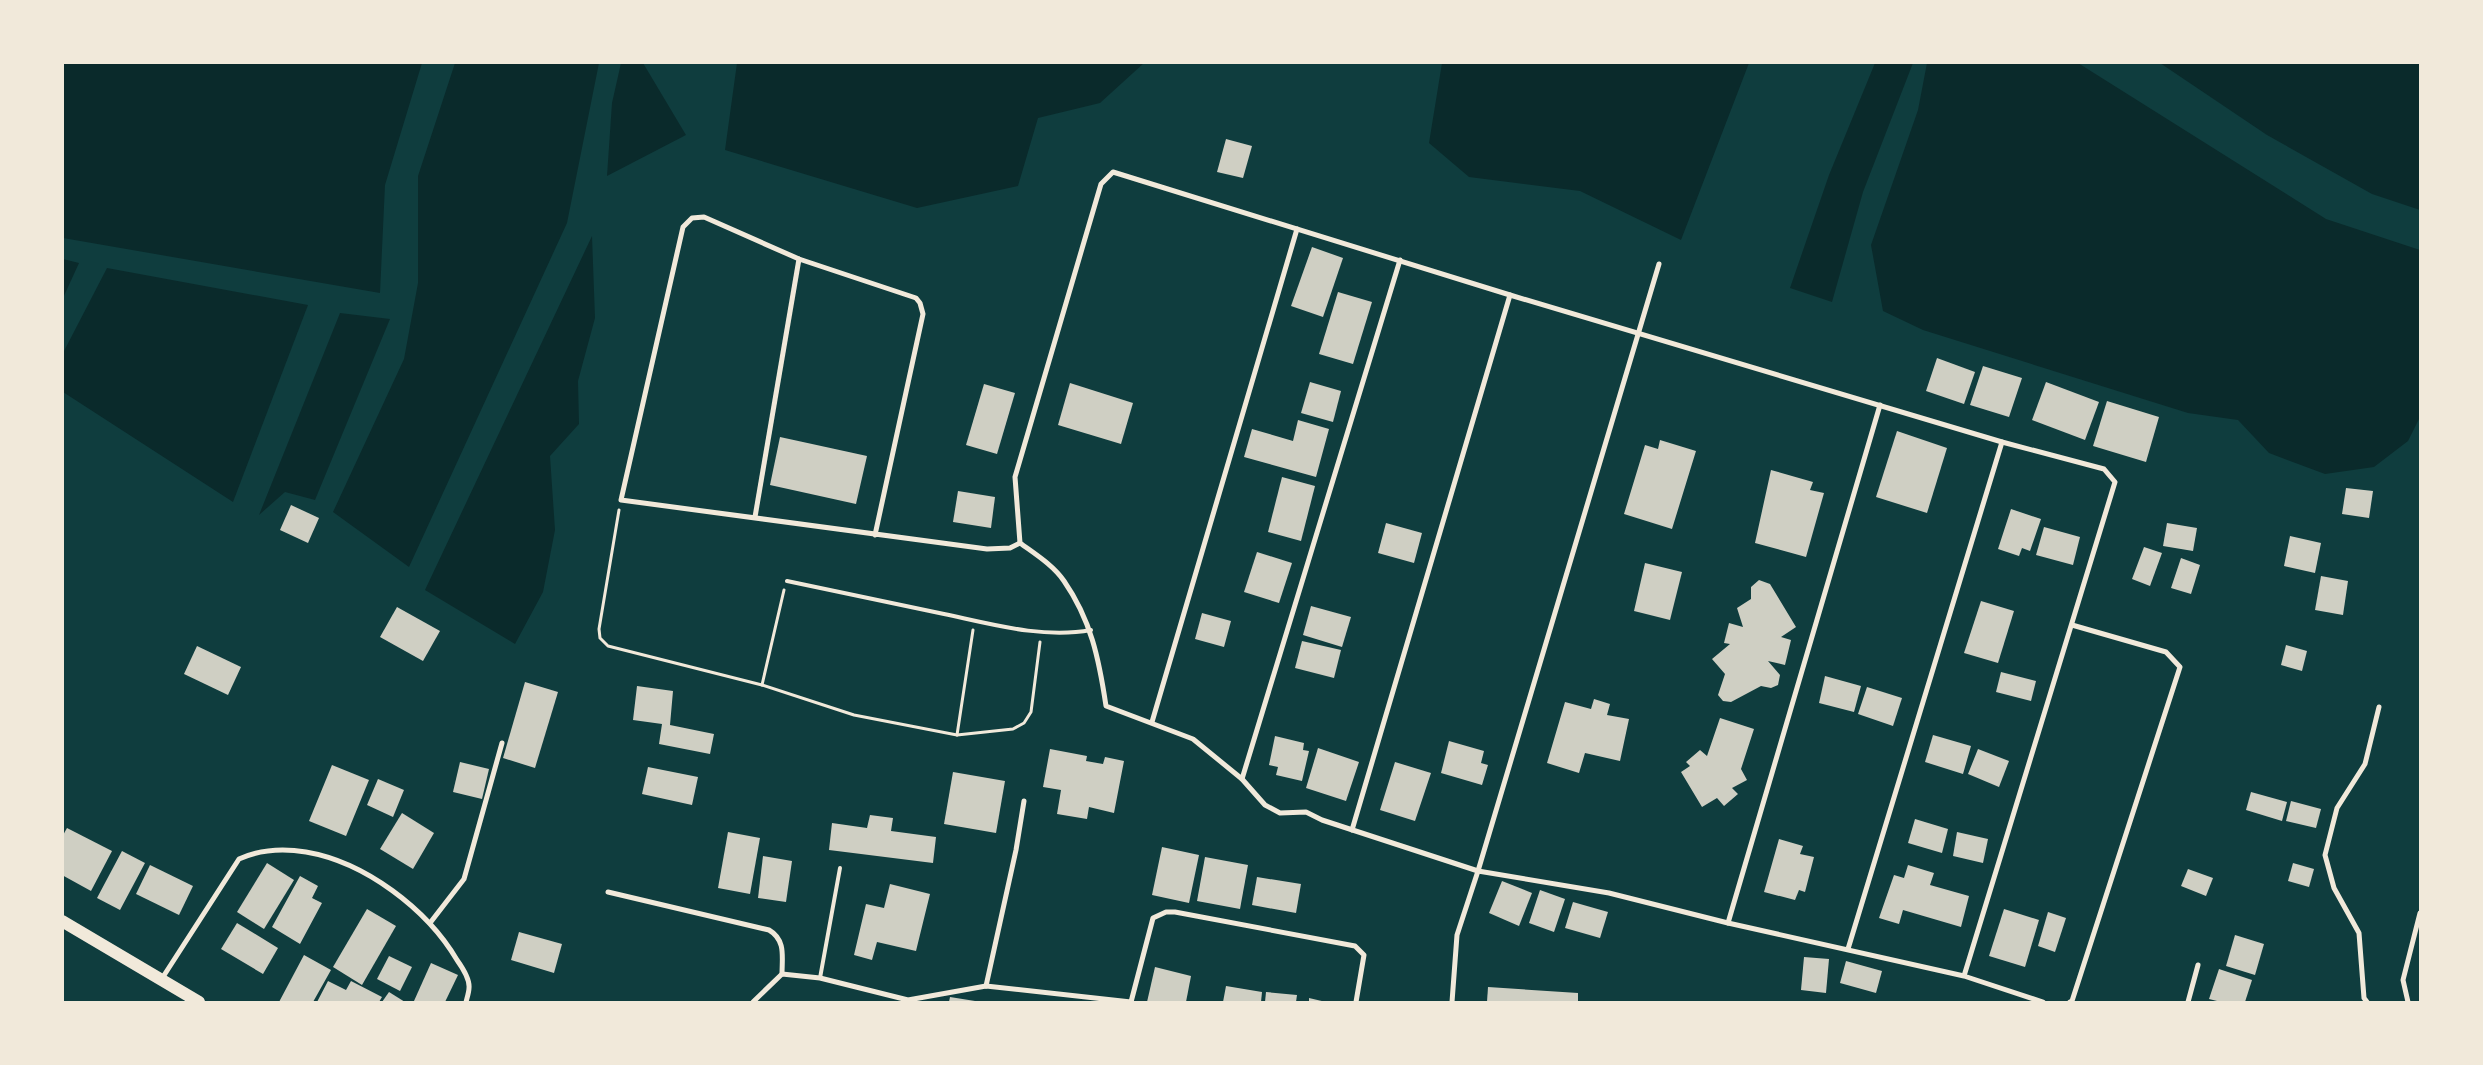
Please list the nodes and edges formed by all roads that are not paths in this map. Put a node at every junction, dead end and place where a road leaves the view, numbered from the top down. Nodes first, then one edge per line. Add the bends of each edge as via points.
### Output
1 (1298, 229) junction
2 (799, 258) junction
3 (1400, 260) junction
4 (1659, 264) dead end
5 (1510, 295) junction
6 (1638, 332) junction
7 (1880, 405) junction
8 (2002, 442) junction
9 (755, 517) junction
10 (875, 535) junction
11 (1020, 543) junction
12 (787, 581) road end
13 (2072, 625) junction
14 (1091, 630) junction
15 (2379, 707) dead end
16 (1152, 722) junction
17 (502, 743) dead end
18 (1242, 779) junction
19 (1024, 801) dead end
20 (1352, 830) junction
21 (840, 868) dead end
22 (1478, 871) junction
23 (608, 892) dead end
24 (2420, 913) edge
25 (62, 921) edge
26 (430, 923) junction
27 (1728, 923) junction
28 (1848, 949) junction
29 (2198, 965) dead end
30 (782, 974) junction
31 (1964, 976) junction
32 (820, 978) junction
33 (161, 980) junction
34 (986, 986) junction
35 (199, 1002) edge
36 (466, 1002) edge
37 (752, 1002) edge
38 (1131, 1002) edge
39 (1356, 1002) edge
40 (1452, 1002) edge
41 (2043, 1002) edge
42 (2070, 1002) edge
43 (2188, 1002) edge
44 (2367, 1002) edge
45 (2408, 1002) edge

1 - 3 street
1 - 11 street via 1112,172 1106,177 1101,184 1015,477
1 - 16 street
2 - 9 street
2 - 9 street via 704,217 692,218 683,227 621,500
2 - 10 street via 916,298 923,308
3 - 5 street
3 - 18 street
4 - 6 street
5 - 6 street
5 - 20 street
6 - 7 street
6 - 22 street
7 - 8 street
7 - 27 street
8 - 13 street via 2104,470 2115,482
8 - 28 street
9 - 10 street
10 - 11 street via 987,550 1010,548
11 - 14 street via 1063,580
12 - 14 lane via 1041,632 1067,635
13 - 31 street
13 - 42 street via 2166,652 2180,667
14 - 16 street via 1100,661 1106,706
15 - 44 street via 2365,764 2337,808 2325,855 2334,888 2359,933 2364,998
16 - 18 street via 1193,739
17 - 26 street via 464,879
18 - 20 street via 1265,805 1280,813 1306,812
19 - 34 street
20 - 22 street
21 - 32 lane
22 - 27 street via 1609,893
22 - 40 street via 1457,935
23 - 30 street via 769,930 782,944
24 - 45 street via 2403,980
25 - 33 main road
26 - 33 street via 389,887 344,864 308,852 273,849 239,859
26 - 36 street via 463,969 470,986
27 - 28 street
28 - 31 street
29 - 43 street
30 - 32 street
30 - 37 street
31 - 41 street
32 - 34 street via 908,1000
33 - 35 main road
34 - 38 street
38 - 39 street via 1154,918 1166,912 1355,946 1364,955

